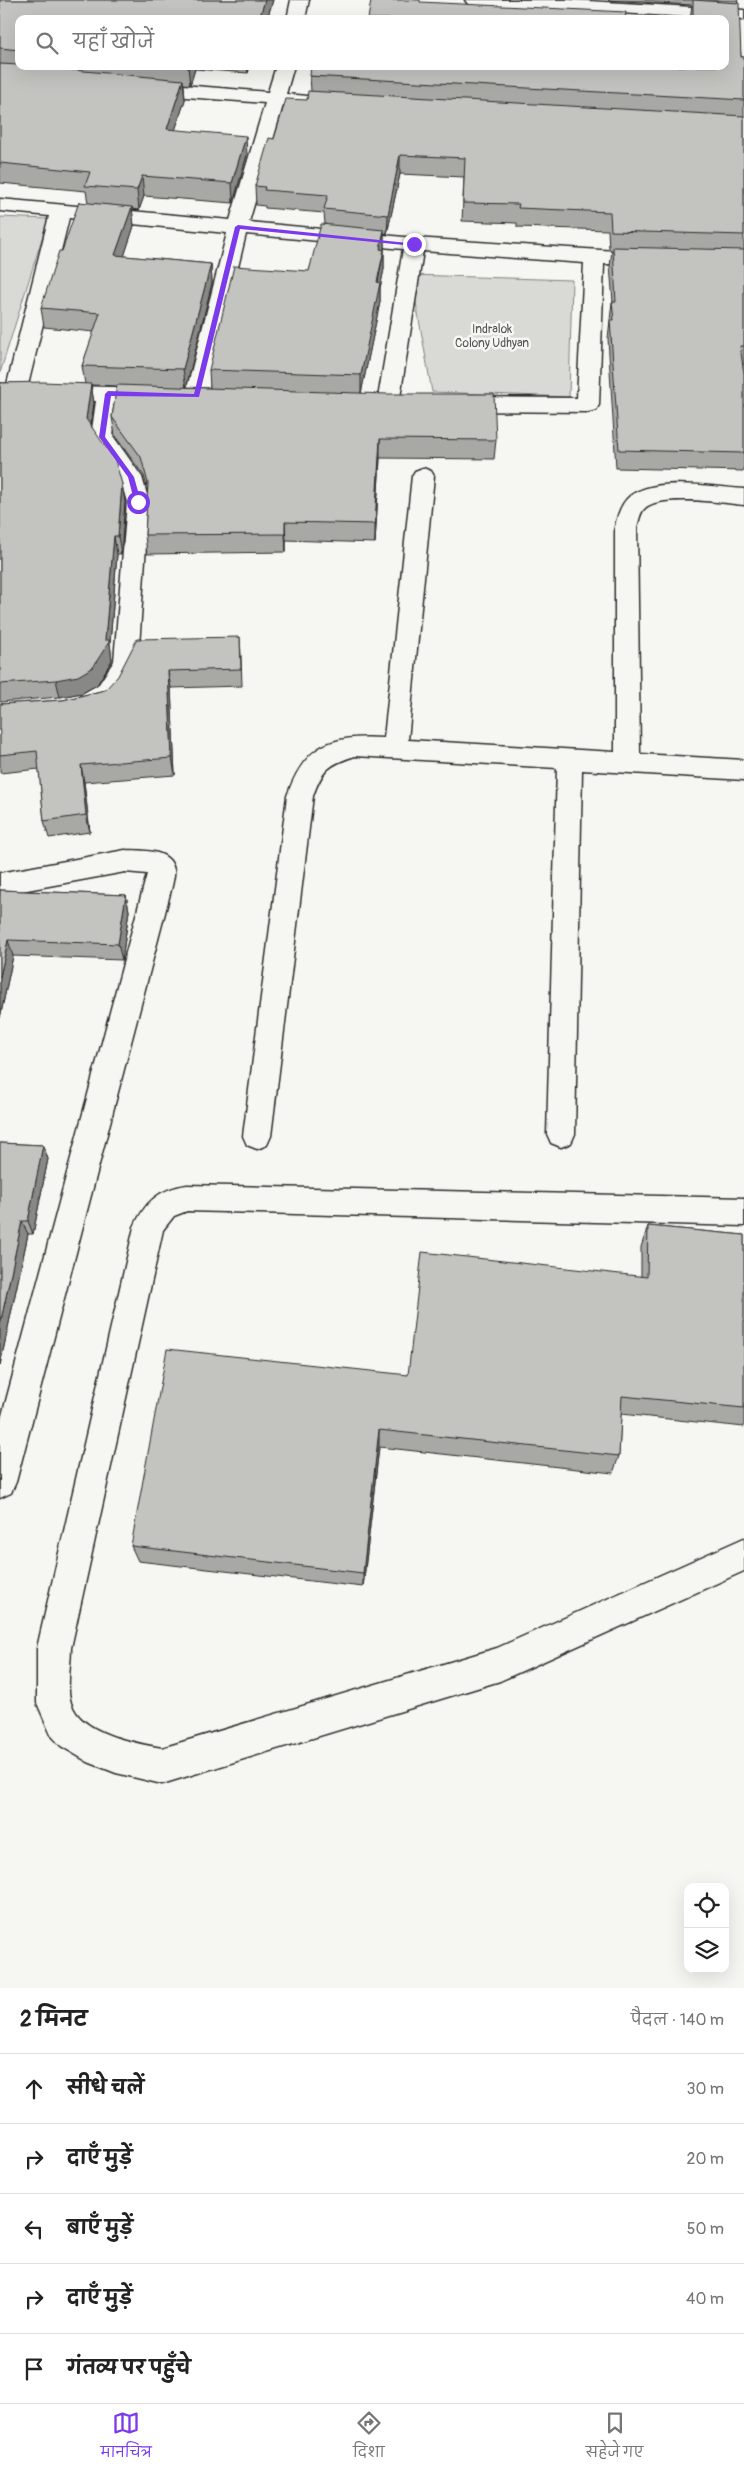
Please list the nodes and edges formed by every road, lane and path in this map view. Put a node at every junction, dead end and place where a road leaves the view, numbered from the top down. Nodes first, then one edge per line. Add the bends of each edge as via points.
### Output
1 (300, 0) edge
2 (474, 0) edge
3 (569, 4) edge
4 (297, 15) edge
5 (744, 15) edge
6 (283, 70) edge
7 (128, 87) edge
8 (276, 100) junction
9 (336, 103) edge
10 (0, 206) edge
11 (60, 212) junction
12 (238, 227) junction
13 (414, 244) junction
14 (594, 257) junction
15 (669, 259) edge
16 (8, 391) edge
17 (108, 394) junction
18 (388, 403) edge
19 (435, 404) edge
20 (423, 476) dead end
21 (744, 497) edge
22 (74, 705) edge
23 (395, 749) junction
24 (570, 758) junction
25 (628, 763) junction
26 (744, 770) edge
27 (0, 884) edge
28 (561, 1134) dead end
29 (257, 1136) dead end
30 (744, 1212) edge
31 (0, 1482) edge
32 (744, 1554) edge

1 - 4 street
2 - 3 street
3 - 5 street
6 - 8 street
7 - 8 street
8 - 9 street
8 - 12 street
10 - 11 street
11 - 12 street
11 - 16 street
12 - 13 street
12 - 17 street via 206,396
13 - 14 street
13 - 18 street
14 - 15 street
14 - 19 street via 588,405
16 - 17 street
17 - 22 street via 102,437 131,477 138,502 126,661 115,682 98,700
20 - 23 street
21 - 25 street via 652,496 637,502 630,512 626,527
23 - 24 street
23 - 29 street via 355,746 322,756 308,770 300,796
24 - 25 street
24 - 28 street
25 - 26 street
27 - 31 street via 125,861 152,862 161,870
30 - 32 street via 187,1198 164,1204 149,1227 54,1648 55,1709 64,1724 84,1741 137,1761 162,1766 500,1664

